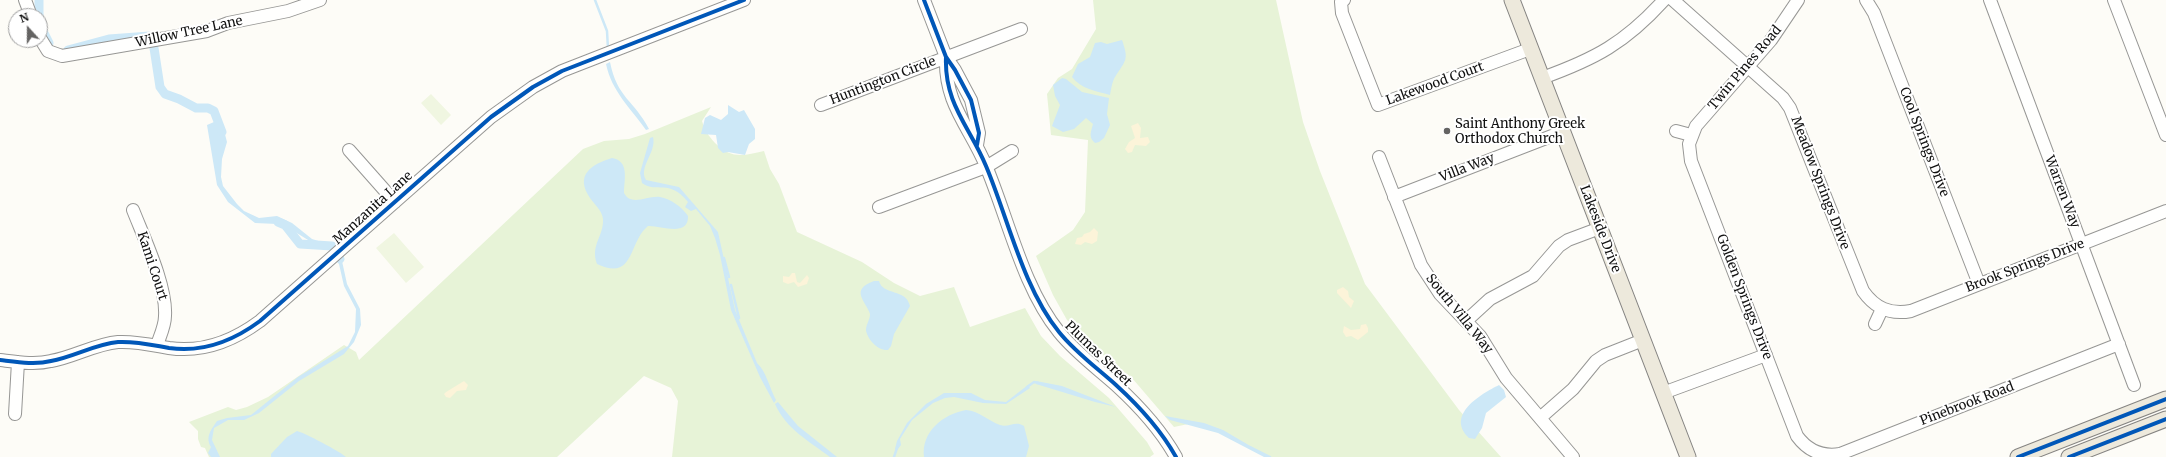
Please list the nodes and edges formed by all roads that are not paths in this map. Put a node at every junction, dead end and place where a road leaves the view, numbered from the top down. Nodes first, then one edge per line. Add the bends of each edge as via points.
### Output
1 (320, 0) edge
2 (744, 0) edge
3 (924, 0) edge
4 (1344, 0) edge
5 (1512, 0) edge
6 (1664, 0) edge
7 (1673, 0) edge
8 (1798, 0) edge
9 (1866, 0) edge
10 (1990, 0) edge
11 (2114, 0) edge
12 (1021, 29) dead end
13 (46, 48) edge
14 (1530, 48) junction
15 (946, 57) junction
16 (1748, 66) junction
17 (1542, 78) junction
18 (821, 105) dead end
19 (1676, 131) dead end
20 (1562, 132) junction
21 (1691, 135) junction
22 (2166, 136) edge
23 (977, 145) junction
24 (349, 150) dead end
25 (1012, 151) dead end
26 (1379, 157) dead end
27 (986, 167) junction
28 (1394, 197) junction
29 (394, 202) junction
30 (879, 207) dead end
31 (133, 210) dead end
32 (2166, 211) edge
33 (1600, 228) junction
34 (2082, 244) junction
35 (1979, 284) junction
36 (1882, 310) junction
37 (1466, 321) junction
38 (1875, 324) dead end
39 (1643, 340) junction
40 (2119, 344) junction
41 (156, 345) junction
42 (1766, 355) junction
43 (0, 360) edge
44 (18, 362) junction
45 (2134, 385) dead end
46 (1664, 393) junction
47 (2166, 399) edge
48 (14, 414) dead end
49 (1540, 418) junction
50 (2165, 418) edge
51 (2086, 430) junction
52 (1813, 454) edge
53 (1176, 457) edge
54 (1573, 457) edge
55 (1688, 457) edge
56 (2018, 457) edge
57 (2040, 457) edge
58 (2069, 457) edge

1 - 13 street, Willow Tree Lane via 280,13 228,23 207,31 62,56
2 - 29 street, Manzanita Lane via 562,71 519,96 491,117
3 - 15 street, Plumas Street
4 - 14 street, Lakewood Court via 1341,2 1342,13 1378,105
5 - 14 main road, Lakeside Drive
6 - 17 street via 1648,18 1615,45 1579,64
7 - 16 street, Meadow Springs Drive
8 - 16 street, Twin Pines Road via 1771,40
9 - 35 street, Cool Springs Drive via 1874,12
10 - 34 street, Warren Way
11 - 22 street
12 - 15 street, Huntington Circle
14 - 17 main road, Lakeside Drive
15 - 18 street, Huntington Circle
15 - 23 street, Plumas Street via 945,71 953,103
15 - 23 street, Plumas Street via 971,100 979,133
16 - 21 street, Twin Pines Road
16 - 36 street, Meadow Springs Drive via 1783,98 1790,108 1863,291 1868,299
17 - 20 main road, Lakeside Drive
19 - 21 street
20 - 28 street, Villa Way
20 - 33 main road, Lakeside Drive
21 - 42 street, Golden Springs Drive via 1691,161
23 - 27 street, Plumas Street
24 - 29 street
25 - 27 street
26 - 28 street, South Villa Way
27 - 30 street
27 - 53 street, Plumas Street via 1030,281 1050,321 1078,353 1136,404
28 - 37 street, South Villa Way via 1424,270 1440,294
29 - 41 street, Manzanita Lane via 260,321 236,336 198,348 179,349
31 - 41 street, Kami Court via 155,266 165,306 164,324
32 - 34 street, Brook Springs Drive
33 - 37 street via 1559,246 1533,276 1490,300
33 - 39 main road, Lakeside Drive
34 - 35 street, Brook Springs Drive
34 - 40 street, Warren Way
35 - 36 street, Brook Springs Drive via 1911,311 1897,313
36 - 38 street
37 - 49 street, South Villa Way via 1480,336 1506,378
39 - 46 main road, Lakeside Drive
39 - 49 street via 1596,361 1573,389
40 - 45 street, Warren Way
40 - 52 street, Pinebrook Road via 1840,454
41 - 44 street, Manzanita Lane via 118,342 97,346 50,362
42 - 46 street
42 - 52 street, Golden Springs Drive via 1797,436
43 - 44 street, Manzanita Lane
44 - 48 street
46 - 55 main road, Lakeside Drive
47 - 51 main road
49 - 54 street, South Villa Way
50 - 58 main road
51 - 56 main road
51 - 57 main road via 2067,446

